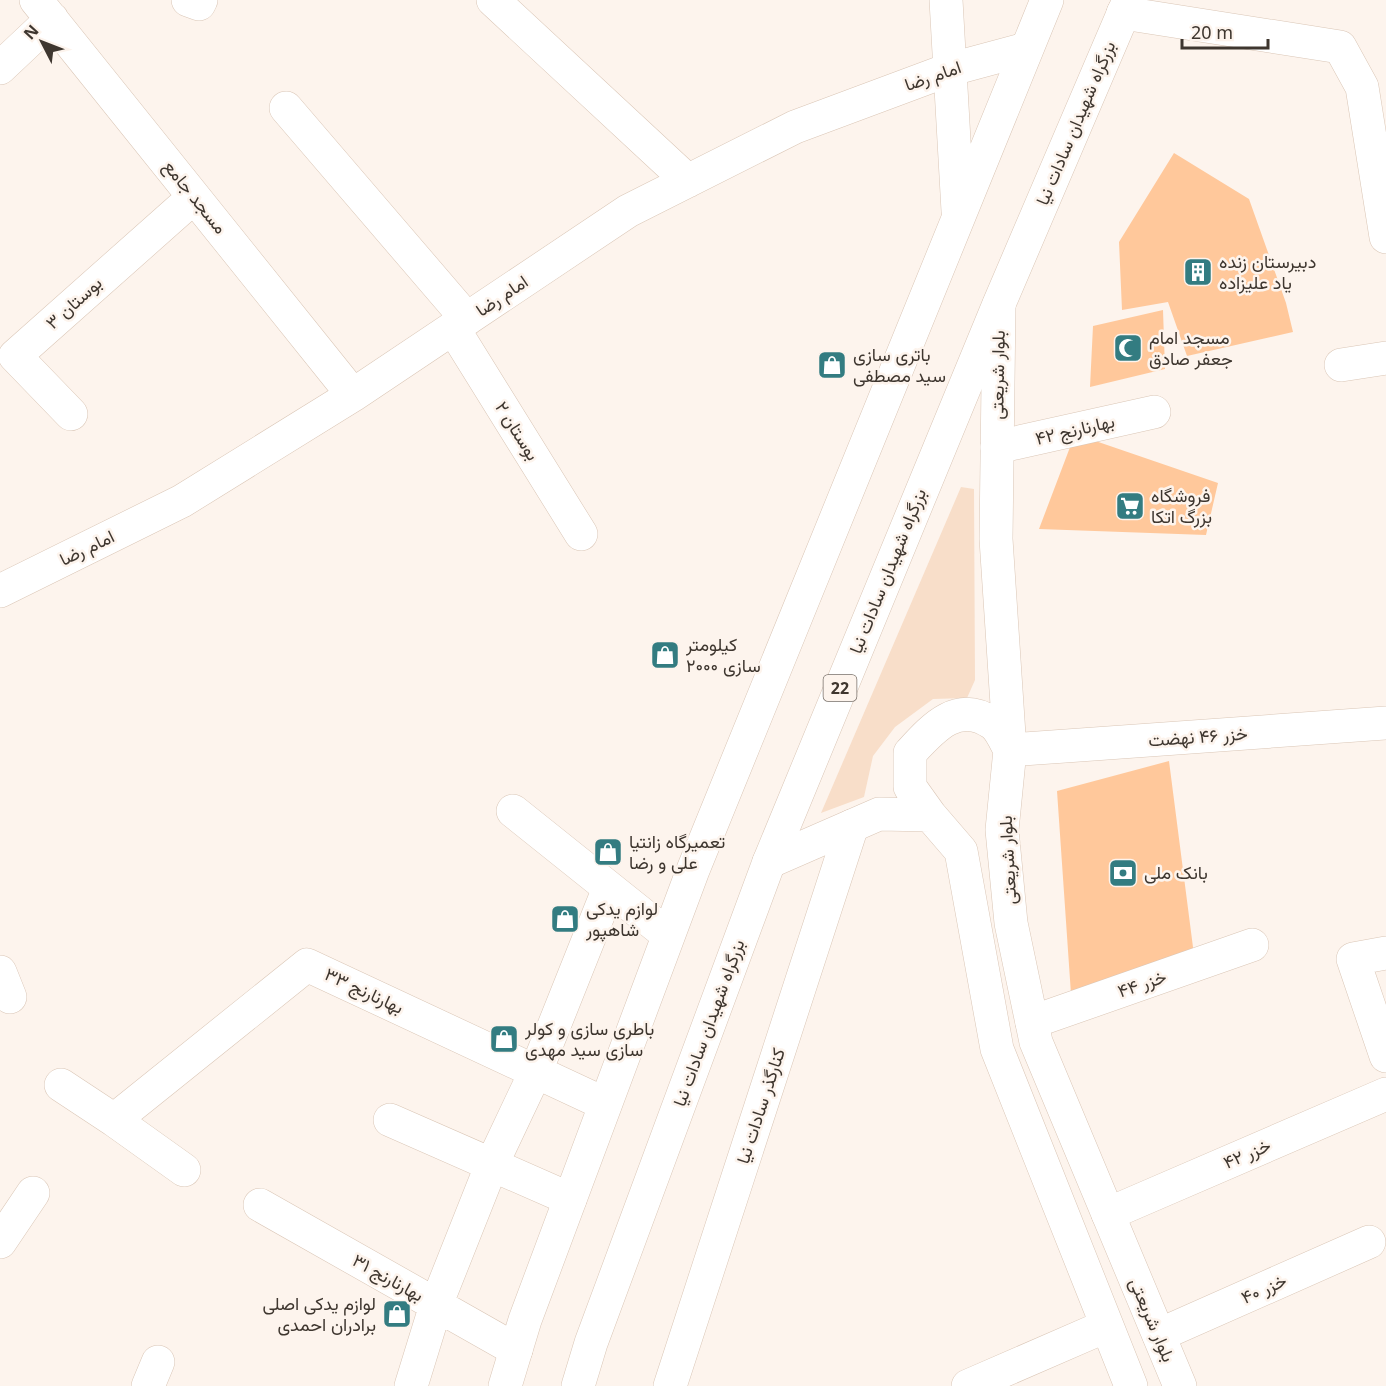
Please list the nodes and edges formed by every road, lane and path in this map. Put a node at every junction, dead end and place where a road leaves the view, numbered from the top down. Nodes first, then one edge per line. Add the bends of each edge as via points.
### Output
1 (188, 0) edge
2 (201, 0) edge
3 (493, 0) edge
4 (946, 0) edge
5 (1047, 0) edge
6 (1126, 7) edge
7 (44, 9) edge
8 (1026, 50) junction
9 (0, 68) edge
10 (948, 69) junction
11 (286, 108) dead end
12 (688, 181) junction
13 (194, 196) junction
14 (1383, 201) edge
15 (958, 218) junction
16 (1386, 237) edge
17 (999, 303) junction
18 (460, 323) junction
19 (1386, 358) edge
20 (1341, 365) dead end
21 (353, 395) junction
22 (1154, 412) dead end
23 (71, 414) dead end
24 (997, 447) junction
25 (581, 534) dead end
26 (0, 591) edge
27 (1386, 723) edge
28 (1011, 750) junction
29 (513, 812) dead end
30 (930, 815) junction
31 (852, 825) junction
32 (769, 862) junction
33 (609, 888) junction
34 (668, 935) junction
35 (1252, 945) dead end
36 (1386, 953) edge
37 (1032, 1022) junction
38 (1386, 1056) edge
39 (536, 1071) junction
40 (61, 1084) dead end
41 (1386, 1094) edge
42 (605, 1104) junction
43 (114, 1120) junction
44 (390, 1120) dead end
45 (492, 1164) junction
46 (184, 1170) dead end
47 (33, 1193) dead end
48 (570, 1199) junction
49 (260, 1205) dead end
50 (1108, 1214) junction
51 (0, 1242) edge
52 (1369, 1242) dead end
53 (436, 1305) junction
54 (1106, 1326) junction
55 (1159, 1335) junction
56 (516, 1350) junction
57 (411, 1386) edge
58 (505, 1386) edge
59 (578, 1386) edge
60 (670, 1386) edge
61 (968, 1386) edge
62 (1131, 1386) edge
63 (1180, 1386) edge

1 - 2 main road via 199,4
3 - 12 main road
4 - 10 main road
5 - 8 main road
6 - 14 main road via 1340,47 1362,87
6 - 17 main road, بزرگراه شهیدان سادات نیا / 22
7 - 9 main road
7 - 13 main road, مسجد جامع
8 - 10 main road, امام رضا
8 - 15 main road
10 - 12 main road, امام رضا via 795,127
10 - 15 main road
11 - 18 main road, بوستان ۲
12 - 18 main road, امام رضا via 628,211
13 - 21 main road, مسجد جامع
13 - 23 main road, بوستان ۳ via 15,356
14 - 16 main road
15 - 34 main road
17 - 24 main road, بلوار شریعتی
17 - 32 main road, بزرگراه شهیدان سادات نیا / 22
18 - 21 main road, امام رضا
18 - 25 main road, بوستان ۲
19 - 20 main road
21 - 26 main road, امام رضا via 182,501
22 - 24 main road, بهارنارنج ۴۲
24 - 28 main road, بلوار شریعتی via 996,538
27 - 28 main road, خزر ۴۶ نهضت
28 - 30 main road via 994,724 967,714 937,723 910,753 910,787
28 - 37 main road, بلوار شریعتی via 1002,830 1011,923
29 - 33 main road
30 - 31 main road via 879,814
30 - 54 main road via 961,851 997,1049
31 - 32 main road
31 - 60 main road, کنارگذر سادات نیا
32 - 59 main road, بزرگراه شهیدان سادات نیا / 22
33 - 34 main road
33 - 39 main road
34 - 42 main road
35 - 37 main road, خزر ۴۴
36 - 38 main road via 1353,959
37 - 50 main road, بلوار شریعتی via 1036,1042
39 - 42 main road, بهارنارنج ۳۳
39 - 43 main road, بهارنارنج ۳۳ via 307,965
39 - 45 main road
40 - 43 main road
41 - 50 main road, خزر ۴۲
42 - 48 main road
43 - 46 main road
44 - 45 main road
45 - 48 main road
45 - 53 main road
47 - 51 main road
48 - 56 main road
49 - 53 main road, بهارنارنج ۳۱
50 - 55 main road, بلوار شریعتی
52 - 55 main road, خزر ۴۰
53 - 56 main road, بهارنارنج ۳۱
53 - 57 main road
54 - 61 main road
54 - 62 main road
55 - 63 main road, بلوار شریعتی
56 - 58 main road

